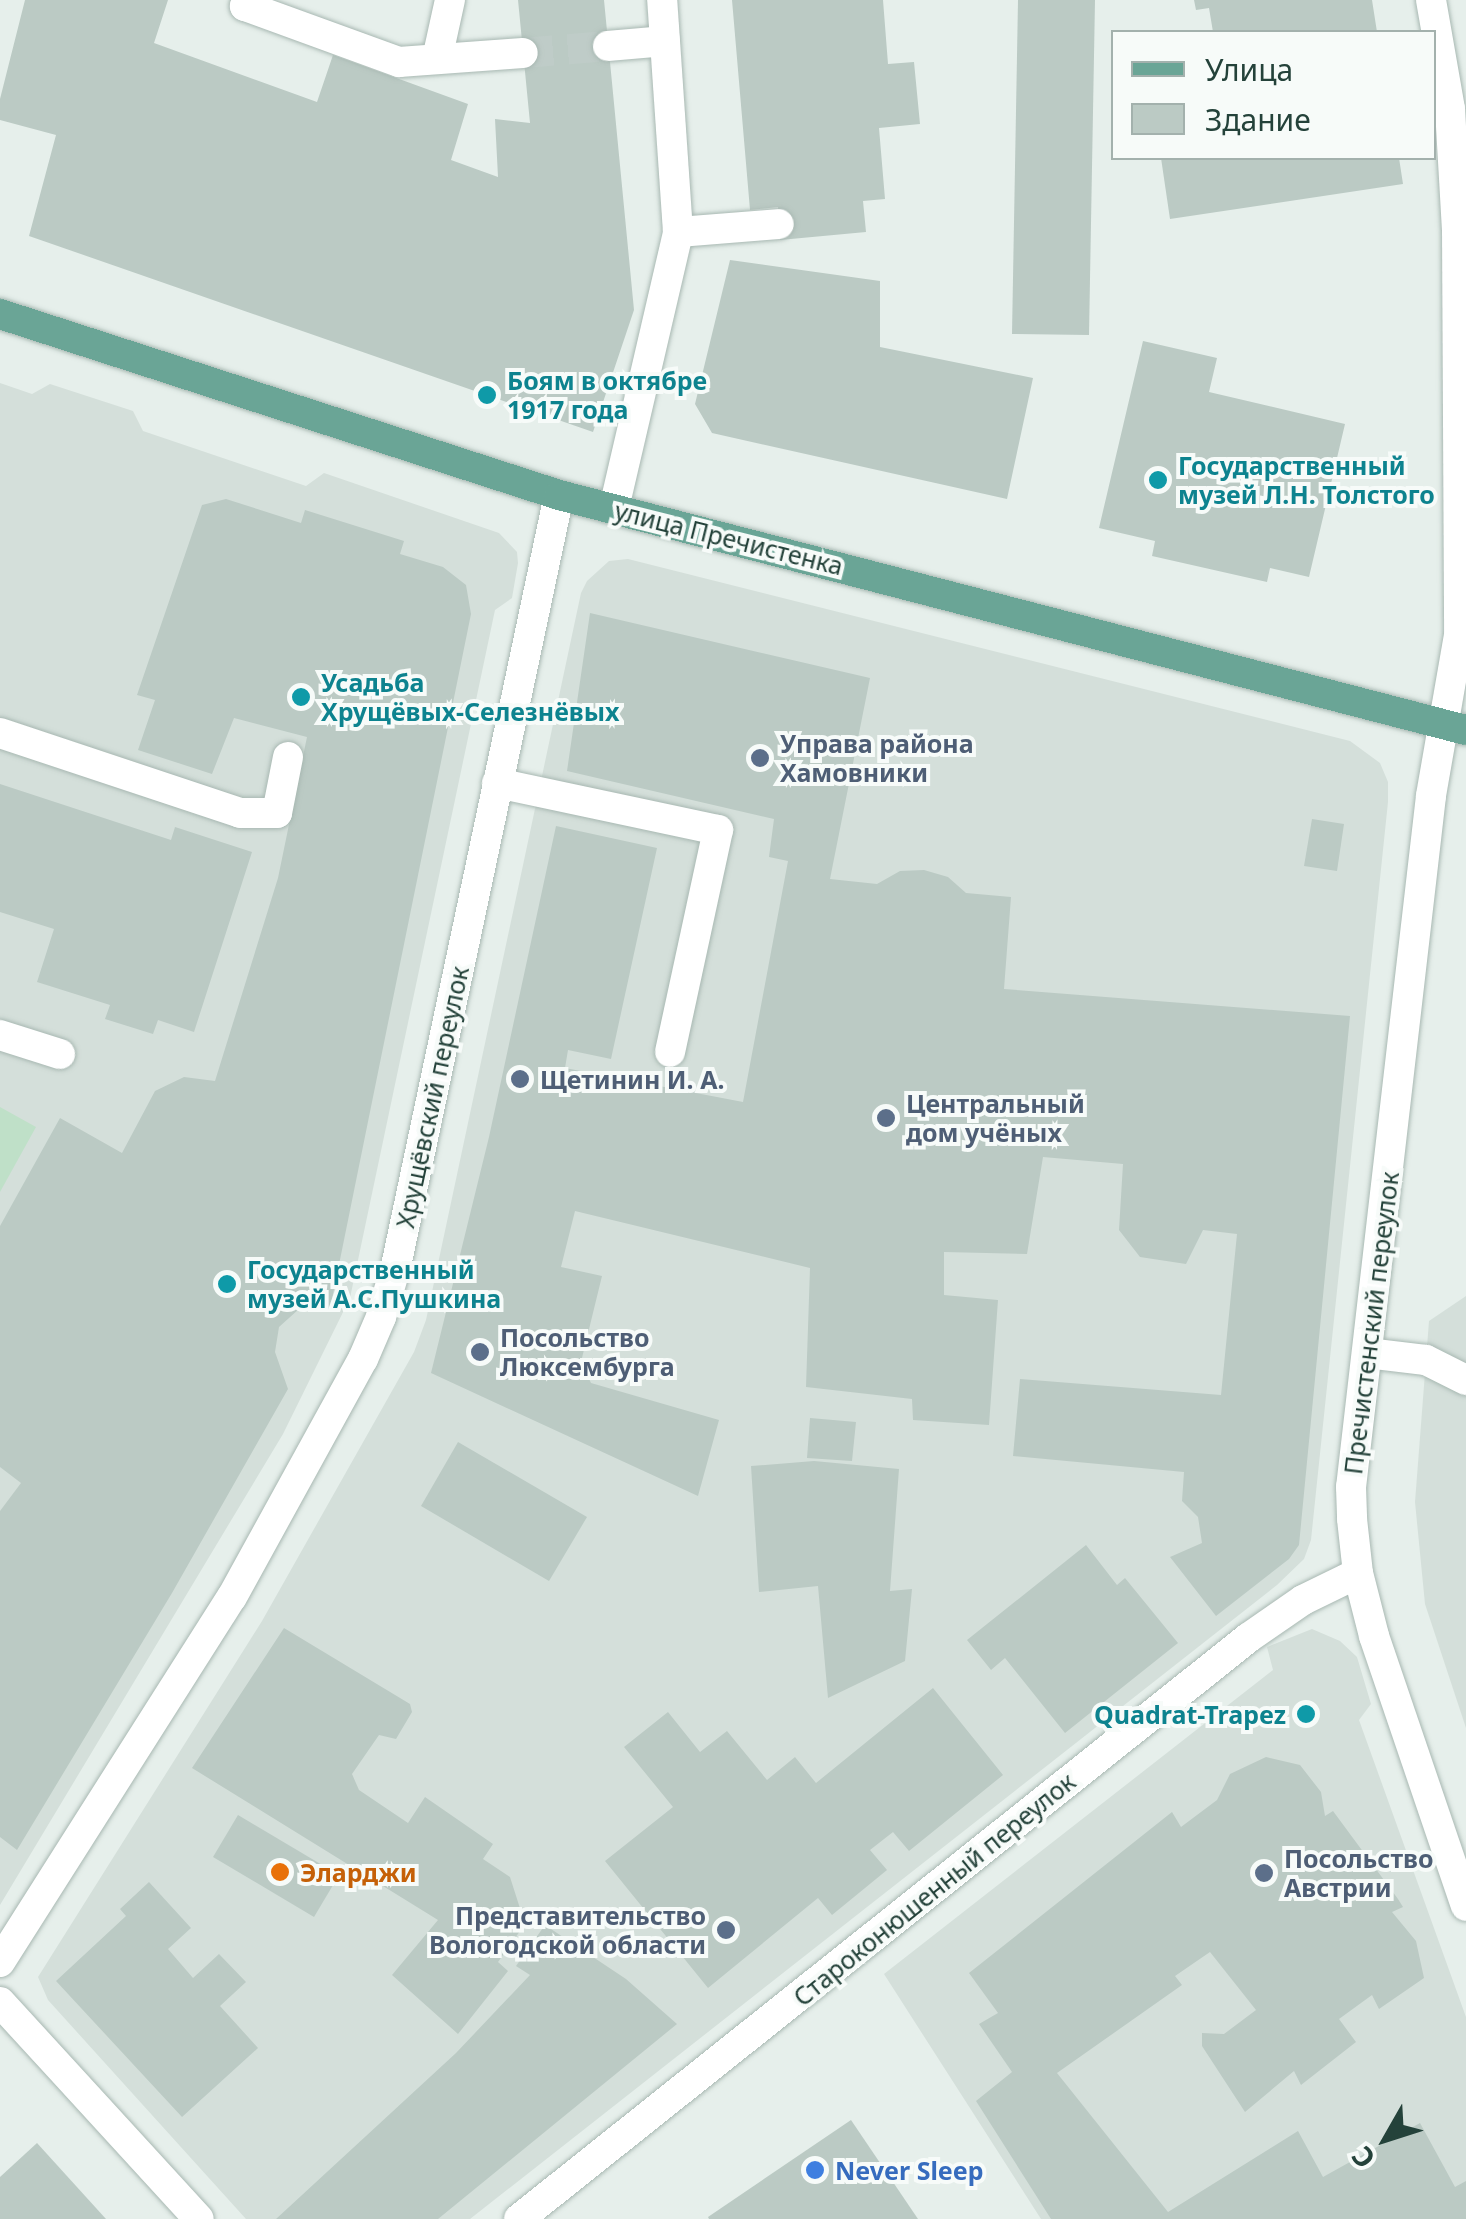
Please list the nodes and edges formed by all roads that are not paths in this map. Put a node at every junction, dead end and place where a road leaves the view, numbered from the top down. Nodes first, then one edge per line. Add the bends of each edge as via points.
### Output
1 (248, 0) edge
2 (450, 0) edge
3 (662, 0) edge
4 (1432, 0) edge
5 (665, 41) junction
6 (608, 46) tunnel mouth
7 (523, 52) tunnel mouth
8 (437, 59) junction
9 (1459, 144) edge
10 (779, 224) dead end
11 (678, 232) junction
12 (0, 314) edge
13 (559, 495) junction
14 (614, 508) junction
15 (1455, 728) edge
16 (0, 734) edge
17 (288, 757) dead end
18 (497, 783) junction
19 (0, 1035) edge
20 (670, 1052) dead end
21 (60, 1054) dead end
22 (1367, 1353) junction
23 (1466, 1380) edge
24 (1358, 1573) junction
25 (1466, 1906) edge
26 (0, 1962) edge
27 (0, 2002) edge
28 (539, 2213) edge
29 (199, 2219) edge

1 - 8 street via 245,6 398,62
2 - 8 street
3 - 5 street
4 - 9 street, Пречистенский переулок
5 - 6 street
5 - 11 street
7 - 8 street
9 - 15 street, Пречистенский переулок
10 - 11 street
11 - 14 street
12 - 13 main road, улица Пречистенка
13 - 14 main road, улица Пречистенка
13 - 18 street, Хрущёвский переулок
14 - 15 main road, улица Пречистенка
15 - 22 street, Пречистенский переулок via 1431,796
16 - 17 street via 240,812 277,813
18 - 20 street via 718,830
18 - 26 street, Хрущёвский переулок via 396,1266 364,1360 232,1597
19 - 21 street
22 - 23 street via 1426,1360
22 - 24 street, Пречистенский переулок via 1351,1487
24 - 25 street, Пречистенский переулок
24 - 28 street, Староконюшенный переулок via 1248,1638
27 - 29 street

